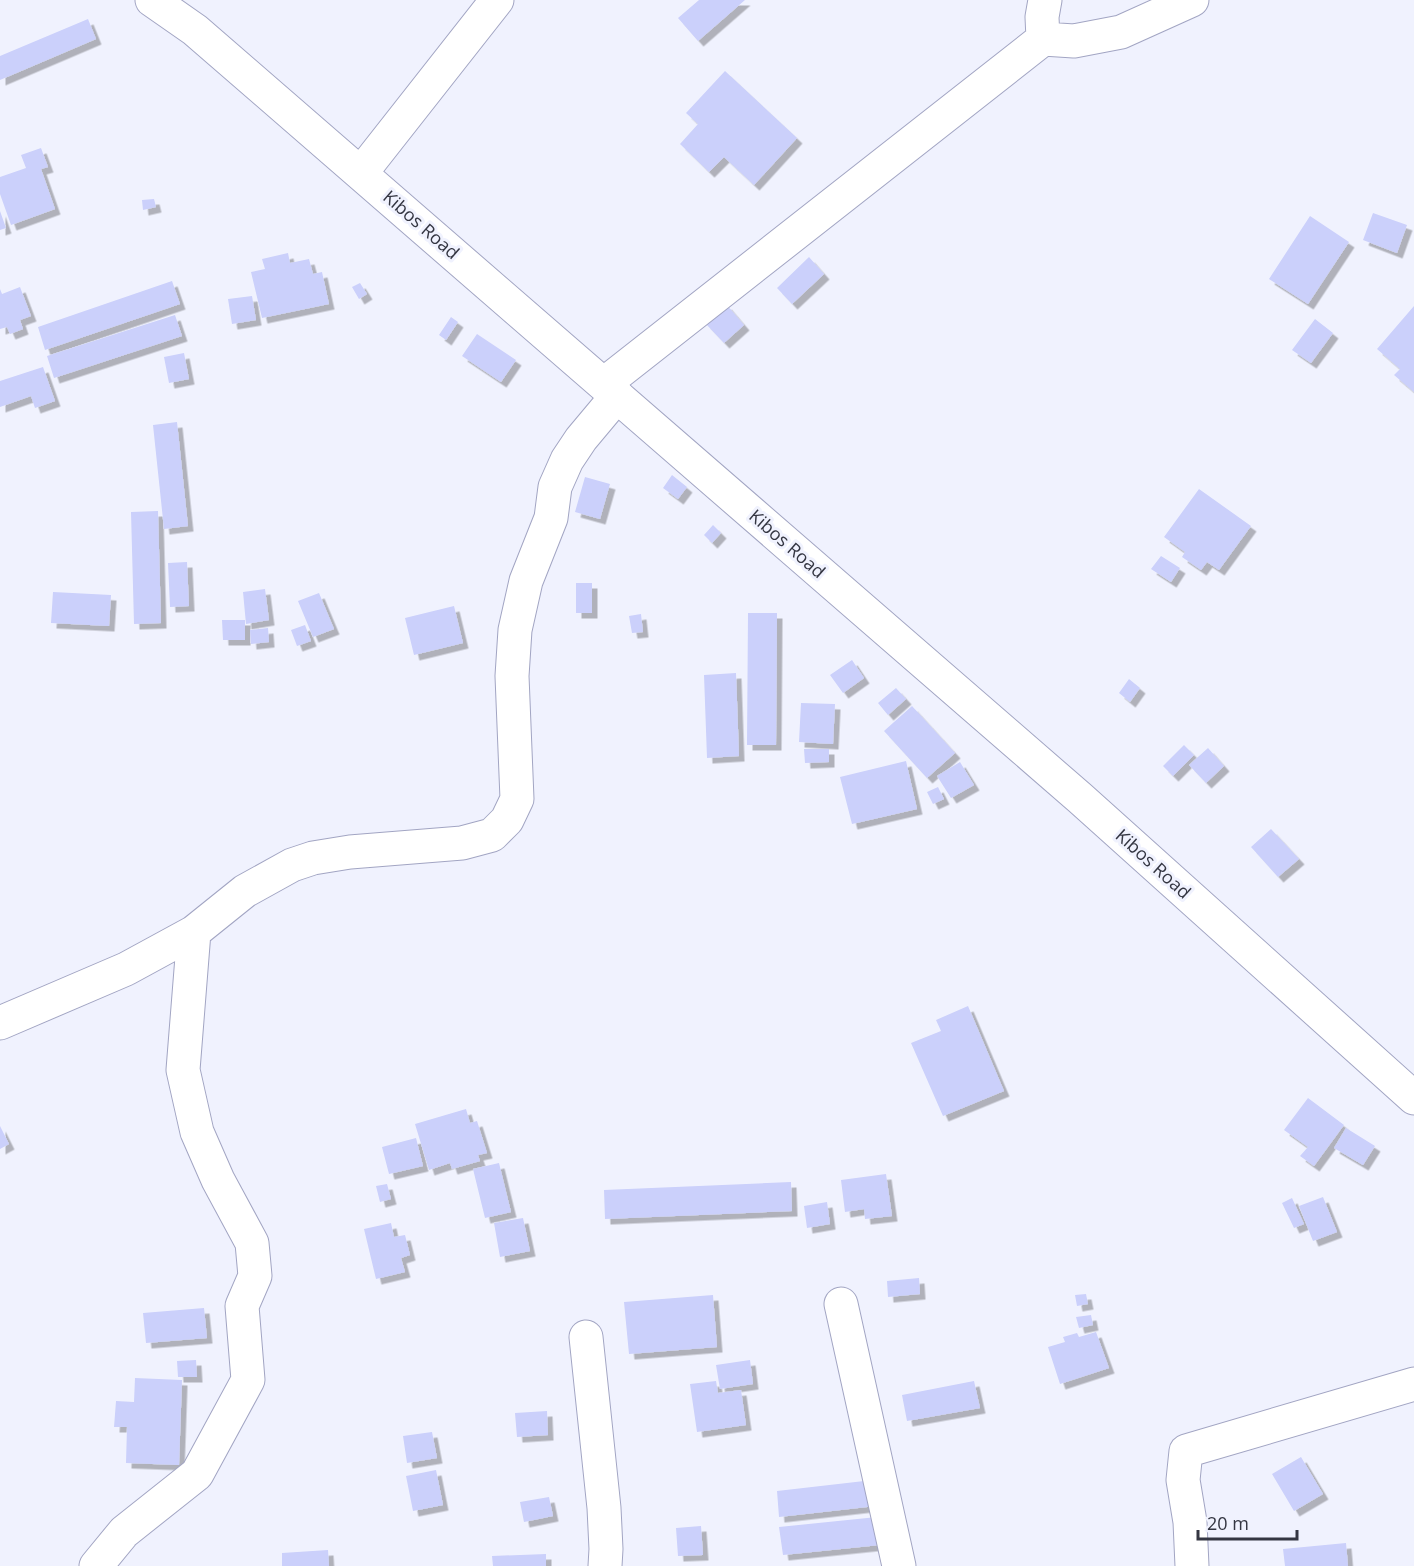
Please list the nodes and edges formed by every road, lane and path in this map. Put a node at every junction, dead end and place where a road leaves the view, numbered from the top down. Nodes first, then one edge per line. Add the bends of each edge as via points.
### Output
1 (152, 0) edge
2 (497, 0) edge
3 (1044, 0) edge
4 (1192, 0) edge
5 (1043, 39) junction
6 (361, 173) junction
7 (610, 390) junction
8 (194, 932) junction
9 (0, 1023) edge
10 (1414, 1098) edge
11 (841, 1304) dead end
12 (586, 1337) dead end
13 (1414, 1384) edge
14 (96, 1566) edge
15 (605, 1566) edge
16 (899, 1566) edge
17 (1192, 1566) edge

1 - 6 street, Kibos Road via 195,30
2 - 6 street
3 - 5 street
4 - 5 street via 1121,32 1074,41
5 - 7 street
6 - 7 street, Kibos Road
7 - 8 street via 555,487 551,518 526,581 515,630 512,676 517,799 507,820 492,835 462,843 350,852 292,865 245,891
7 - 10 street, Kibos Road via 1080,798
8 - 9 street via 126,969
8 - 14 street via 183,1070 197,1132 252,1243 255,1276 242,1305 248,1380 197,1474 124,1532
11 - 16 street
12 - 15 street via 604,1508
13 - 17 street via 1186,1451 1183,1480

